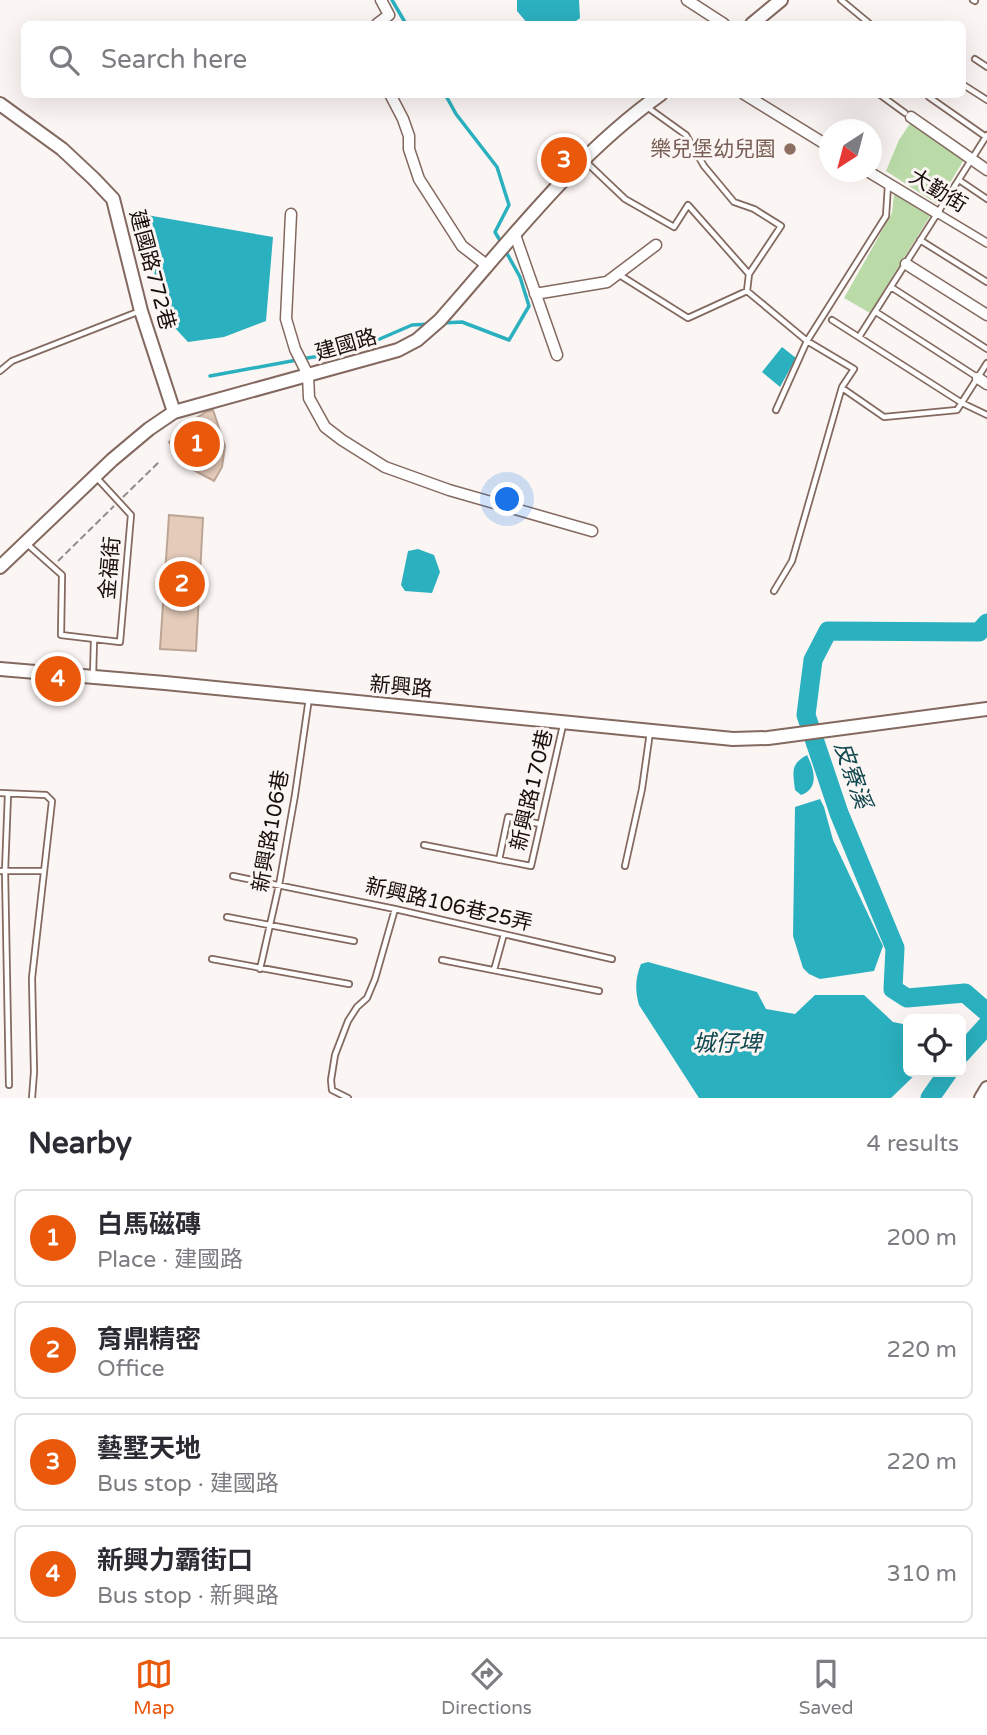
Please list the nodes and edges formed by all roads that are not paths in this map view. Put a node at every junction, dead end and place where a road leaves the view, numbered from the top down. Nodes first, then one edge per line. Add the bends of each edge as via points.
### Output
1 (381, 0) edge
2 (687, 0) edge
3 (781, 0) edge
4 (841, 0) edge
5 (381, 21) edge
6 (719, 21) edge
7 (756, 21) edge
8 (865, 21) edge
9 (975, 59) dead end
10 (987, 67) edge
11 (966, 87) edge
12 (392, 98) edge
13 (656, 98) edge
14 (750, 98) edge
15 (885, 98) edge
16 (930, 98) edge
17 (987, 100) edge
18 (0, 104) edge
19 (645, 106) junction
20 (908, 115) joint
21 (987, 137) edge
22 (819, 140) edge
23 (583, 159) junction
24 (971, 159) junction
25 (987, 170) edge
26 (882, 180) edge
27 (958, 180) junction
28 (888, 183) junction
29 (987, 199) edge
30 (291, 214) dead end
31 (937, 214) junction
32 (920, 240) junction
33 (507, 243) junction
34 (987, 243) edge
35 (656, 245) dead end
36 (906, 264) junction
37 (488, 266) junction
38 (618, 273) junction
39 (749, 274) junction
40 (987, 282) edge
41 (891, 288) junction
42 (747, 291) junction
43 (535, 294) junction
44 (141, 311) junction
45 (876, 312) junction
46 (987, 315) edge
47 (832, 320) dead end
48 (859, 337) junction
49 (807, 341) junction
50 (987, 349) edge
51 (556, 355) dead end
52 (987, 363) edge
53 (0, 371) edge
54 (308, 375) junction
55 (982, 381) edge
56 (845, 390) dead end
57 (962, 403) junction
58 (776, 410) dead end
59 (174, 412) junction
60 (987, 415) edge
61 (95, 476) junction
62 (592, 531) dead end
63 (25, 543) junction
64 (0, 567) edge
65 (774, 591) dead end
66 (94, 640) junction
67 (0, 669) edge
68 (93, 677) junction
69 (309, 698) junction
70 (987, 709) edge
71 (564, 721) junction
72 (650, 731) junction
73 (0, 793) edge
74 (8, 794) junction
75 (540, 824) junction
76 (424, 845) dead end
77 (499, 860) junction
78 (625, 866) dead end
79 (2, 871) edge
80 (44, 872) junction
81 (233, 876) dead end
82 (279, 885) junction
83 (395, 909) junction
84 (227, 916) dead end
85 (270, 924) junction
86 (504, 933) junction
87 (354, 941) dead end
88 (212, 959) dead end
89 (612, 959) dead end
90 (442, 960) dead end
91 (260, 969) junction
92 (494, 970) junction
93 (349, 984) dead end
94 (599, 991) dead end
95 (9, 1085) dead end
96 (987, 1088) edge
97 (32, 1098) edge
98 (346, 1098) edge
99 (981, 1098) edge

1 - 5 street via 389,15
2 - 6 street
3 - 7 street
4 - 8 lane
9 - 10 lane
11 - 17 lane
12 - 37 street via 409,136 419,179 462,246
13 - 19 street, 建國路
14 - 22 street
15 - 20 lane
16 - 21 lane
18 - 44 street, 建國路772巷 via 62,149 113,199
19 - 23 street, 建國路
19 - 39 lane via 686,135 734,202 781,226
20 - 24 street
21 - 24 lane
23 - 33 street, 建國路
23 - 39 lane via 625,199 674,227 688,205
24 - 25 street
24 - 27 lane
26 - 28 street, 大勤街
27 - 29 lane
27 - 31 lane
28 - 31 street, 大勤街
28 - 49 lane via 886,216
30 - 54 street via 286,319
31 - 32 lane
31 - 34 street, 大勤街
32 - 36 lane
32 - 40 lane
33 - 37 street, 建國路
33 - 43 street
35 - 38 street
36 - 41 lane
36 - 46 street
37 - 54 street, 建國路 via 417,340 398,350
38 - 42 lane via 688,318
38 - 43 street via 607,282
39 - 42 lane
41 - 45 lane
41 - 50 lane
42 - 49 lane
43 - 51 street
44 - 53 lane via 12,362
44 - 59 street, 建國路772巷
45 - 48 lane
45 - 55 lane
47 - 48 lane
48 - 57 lane
49 - 58 lane
49 - 65 lane via 854,369 842,387 792,561
52 - 55 lane
54 - 59 street, 建國路
54 - 62 street via 309,398 325,427 385,467
55 - 57 lane
56 - 57 lane via 884,417 957,410
57 - 60 lane
59 - 61 street, 建國路
61 - 63 street, 建國路
61 - 66 lane, 金福街 via 131,515 120,642
63 - 64 street, 建國路
63 - 66 lane via 62,575 61,635
66 - 68 lane
67 - 68 street, 新興路
68 - 69 street, 新興路
69 - 71 street, 新興路
69 - 82 lane, 新興路106巷
70 - 72 street, 新興路 via 768,738
71 - 72 street, 新興路
71 - 75 lane, 新興路170巷
72 - 78 lane
73 - 74 lane
74 - 79 lane
74 - 80 lane via 46,795 52,801
75 - 77 lane, 新興路170巷 via 531,866
75 - 77 lane via 508,817
76 - 77 lane
79 - 80 lane
79 - 95 lane
80 - 97 lane via 32,978
81 - 82 lane, 新興路106巷25弄
82 - 83 lane, 新興路106巷25弄
82 - 85 lane, 新興路106巷
83 - 86 lane, 新興路106巷25弄
83 - 98 lane via 375,979 367,998 348,1021 335,1055 332,1090
84 - 85 lane
85 - 87 lane
85 - 91 lane, 新興路106巷
86 - 89 lane, 新興路106巷25弄
86 - 92 lane
88 - 91 lane
90 - 92 lane
91 - 93 lane
92 - 94 lane
96 - 99 street

